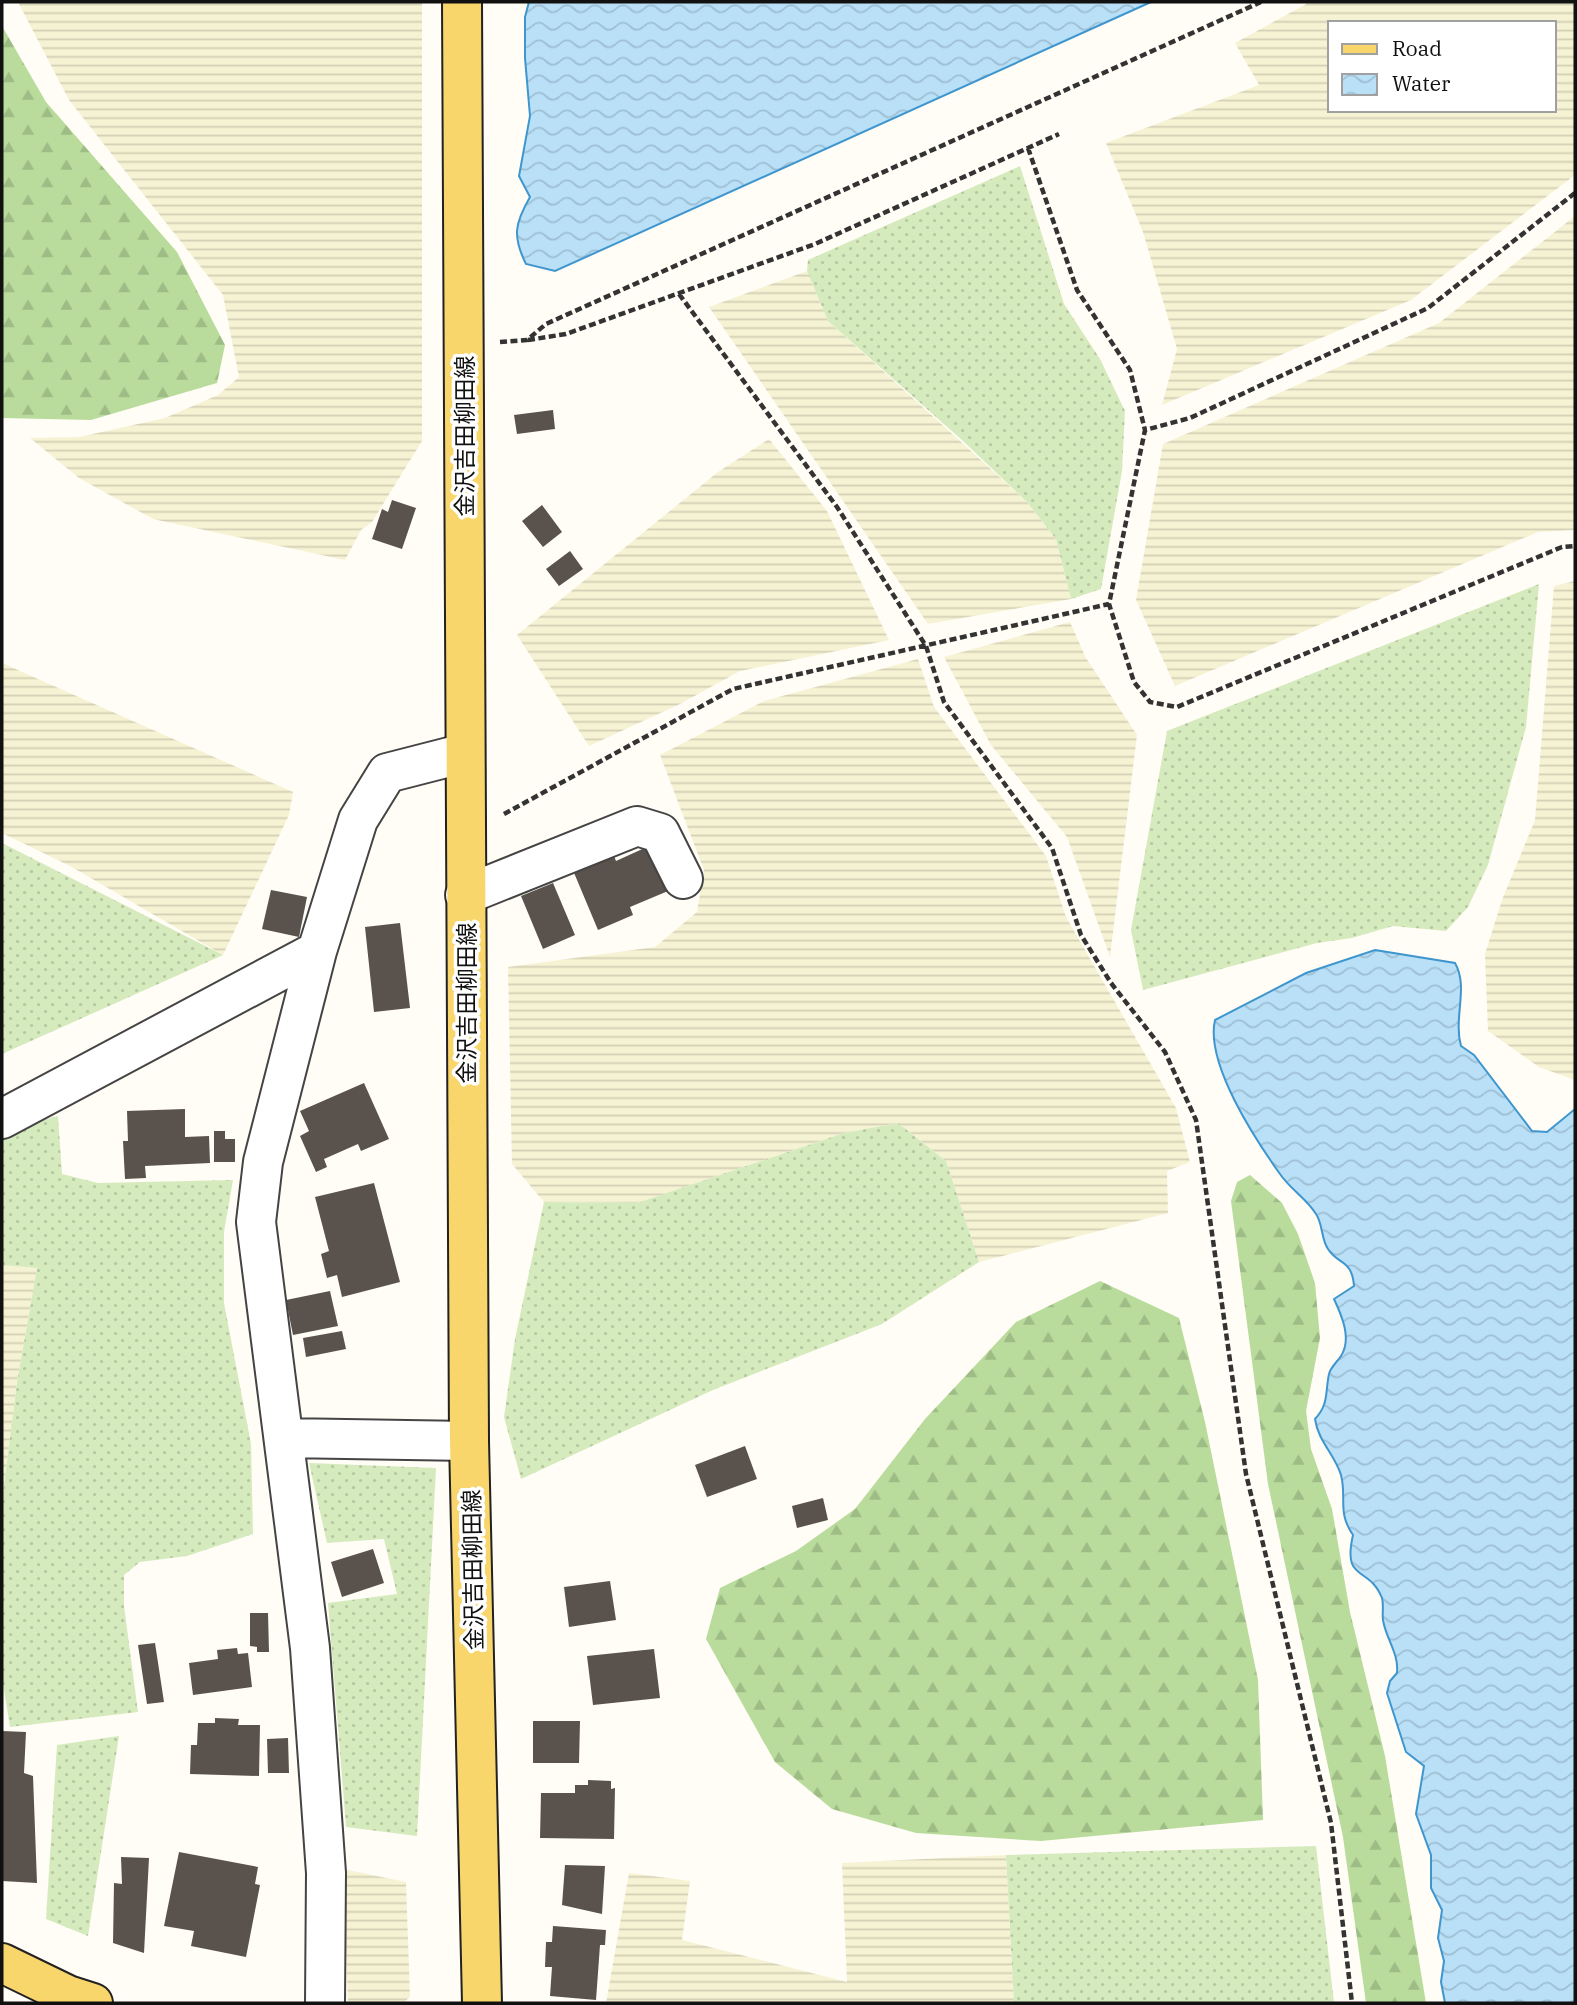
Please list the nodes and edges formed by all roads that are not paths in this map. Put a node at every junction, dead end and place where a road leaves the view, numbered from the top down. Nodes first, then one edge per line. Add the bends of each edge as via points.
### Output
1 (462, 2) edge
2 (465, 753) junction
3 (683, 879) dead end
4 (466, 895) junction
5 (317, 951) junction
6 (2, 1119) edge
7 (284, 1438) junction
8 (469, 1441) junction
9 (2, 1963) edge
10 (76, 2001) edge
11 (325, 2003) edge
12 (482, 2003) edge

1 - 2 main road, 金沢吉田柳田線
2 - 4 main road, 金沢吉田柳田線
2 - 5 street via 387,773 358,820
3 - 4 street via 660,833 637,826
4 - 8 main road, 金沢吉田柳田線
5 - 6 street
5 - 7 street via 263,1161 256,1222
7 - 8 street
7 - 11 street via 309,1634 318,1749 326,1873
8 - 12 main road, 金沢吉田柳田線
9 - 10 main road

